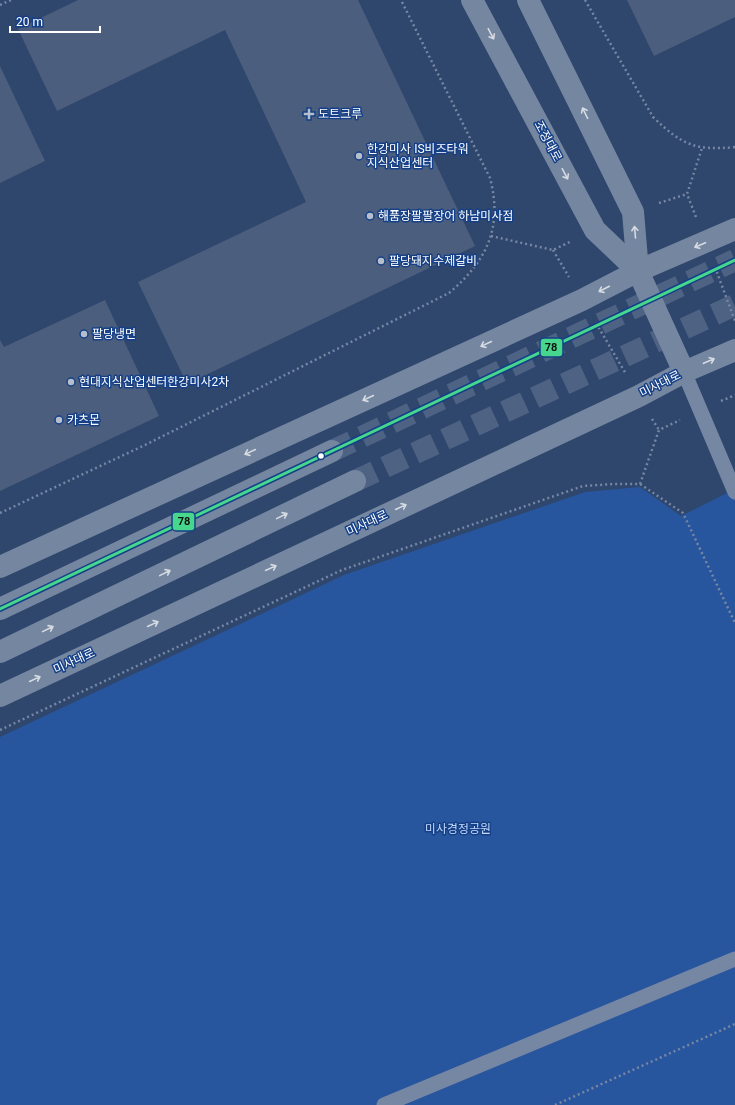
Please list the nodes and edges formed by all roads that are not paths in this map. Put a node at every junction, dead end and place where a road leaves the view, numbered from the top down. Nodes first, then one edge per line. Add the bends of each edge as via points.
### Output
1 (472, 0) edge
2 (528, 0) edge
3 (735, 229) edge
4 (638, 271) junction
5 (735, 350) edge
6 (684, 372) junction
7 (332, 450) tunnel mouth
8 (355, 481) tunnel mouth
9 (735, 492) edge
10 (0, 567) edge
11 (0, 609) edge
12 (0, 652) edge
13 (0, 696) edge
14 (735, 958) edge
15 (384, 1105) edge

1 -> 4 main road, 조정대로 via 595,230
4 -> 2 main road, 조정대로 via 634,212
3 -> 4 main road
4 - 6 main road, 조정대로
4 -> 10 main road via 582,300
6 -> 5 main road, 미사대로
6 - 9 lane
13 -> 6 main road, 미사대로 via 639,396
7 - 11 main road
12 -> 8 main road
14 - 15 lane

